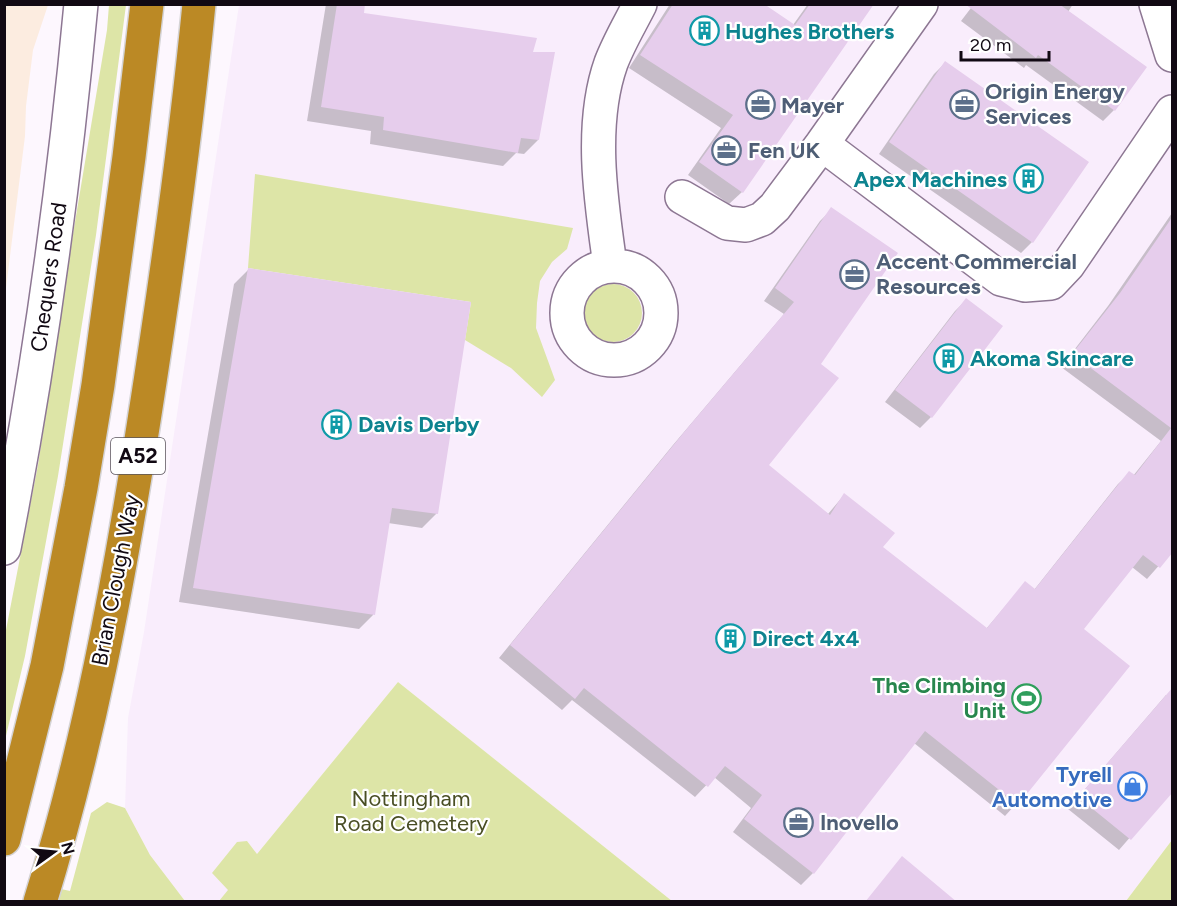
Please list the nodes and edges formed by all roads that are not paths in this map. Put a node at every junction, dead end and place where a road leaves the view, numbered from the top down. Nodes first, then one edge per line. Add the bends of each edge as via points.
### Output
1 (81, 4) edge
2 (147, 4) edge
3 (199, 4) edge
4 (640, 4) edge
5 (921, 4) edge
6 (1156, 4) edge
7 (1173, 55) edge
8 (1173, 112) edge
9 (822, 144) junction
10 (682, 197) dead end
11 (610, 265) dead end
12 (4, 548) edge
13 (4, 839) edge
14 (40, 902) edge

1 - 12 street, Chequers Road via 48,284
2 - 13 highway, A52 via 81,488 47,666
3 - 14 highway, Brian Clough Way / A52 via 161,315 121,561 81,749
4 - 11 street via 611,64 600,116 600,193
5 - 9 street
6 - 7 street
8 - 9 street via 1068,265 1051,283 1025,285 1000,279
9 - 10 street via 762,219 746,225 727,223

